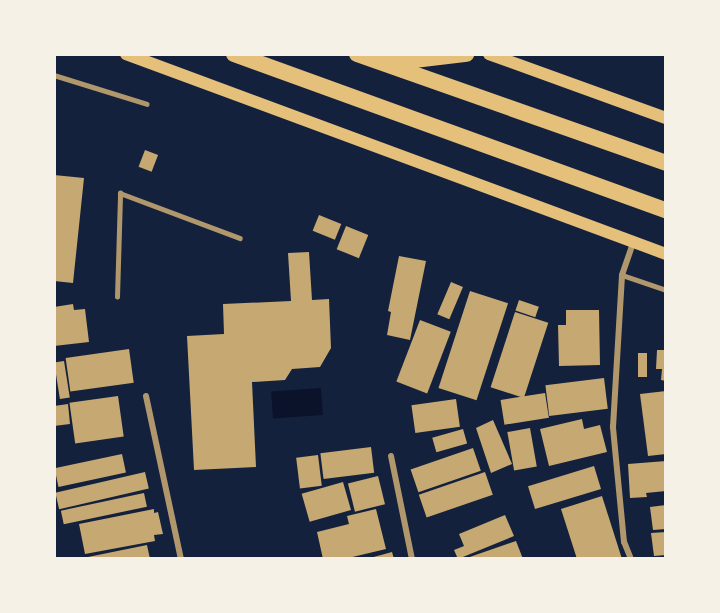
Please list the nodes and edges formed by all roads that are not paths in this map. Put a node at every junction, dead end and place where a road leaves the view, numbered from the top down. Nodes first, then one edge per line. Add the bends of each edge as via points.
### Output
1 (126, 54) edge
2 (234, 54) edge
3 (357, 54) edge
4 (466, 54) edge
5 (489, 54) edge
6 (386, 63) junction
7 (54, 75) edge
8 (147, 104) dead end
9 (666, 118) edge
10 (666, 163) edge
11 (666, 210) edge
12 (240, 238) dead end
13 (633, 243) junction
14 (666, 254) edge
15 (622, 275) junction
16 (666, 290) edge
17 (117, 297) dead end
18 (146, 396) dead end
19 (390, 456) dead end
20 (181, 559) edge
21 (412, 559) edge
22 (631, 559) edge

1 - 13 main road
2 - 11 highway
3 - 6 highway
4 - 6 highway
5 - 9 main road
6 - 10 highway
7 - 8 lane
12 - 17 lane via 120,193
13 - 14 main road
13 - 15 street
15 - 16 lane
15 - 22 street via 613,427 624,542
18 - 20 street
19 - 21 street

